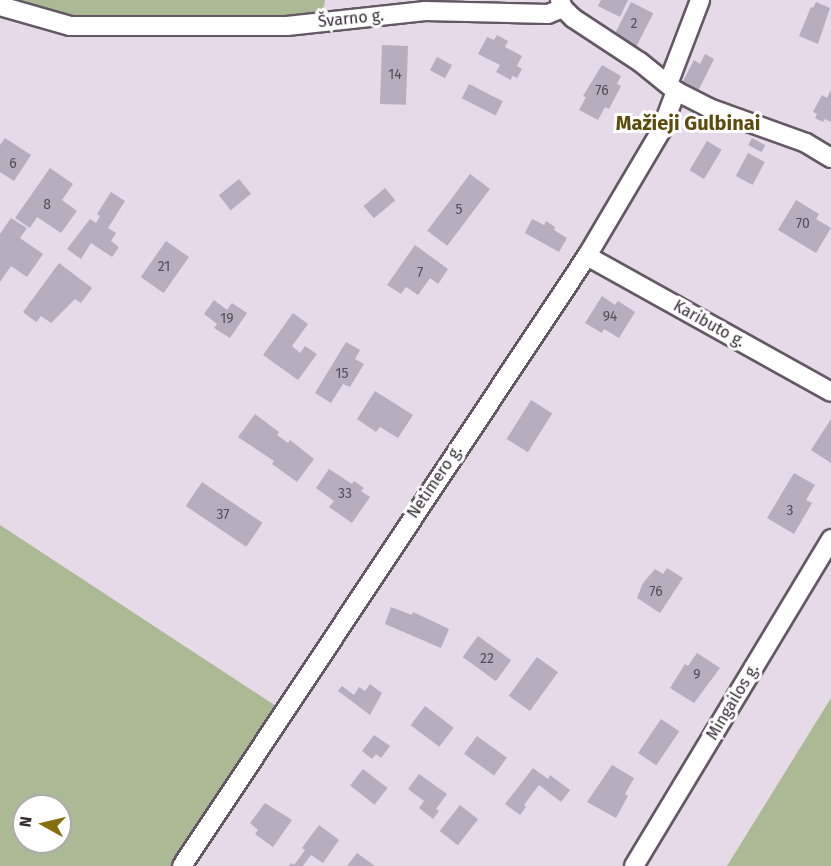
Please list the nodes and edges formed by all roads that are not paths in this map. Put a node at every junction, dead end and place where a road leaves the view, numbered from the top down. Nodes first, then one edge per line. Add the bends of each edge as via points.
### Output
1 (700, 0) edge
2 (562, 4) edge
3 (0, 6) edge
4 (672, 87) junction
5 (831, 158) edge
6 (587, 256) junction
7 (831, 392) edge
8 (831, 539) edge
9 (182, 866) edge
10 (634, 866) edge

1 - 4 street, Netimero g.
2 - 3 street, Švarno g. via 548,14 425,11 287,26 70,26
2 - 4 street, Švarno g.
4 - 5 street, Švarno g. via 710,108 806,143
4 - 6 street, Netimero g. via 661,131
6 - 7 street, Kaributo g.
6 - 9 street, Netimero g.
8 - 10 street, Mingailos g.

